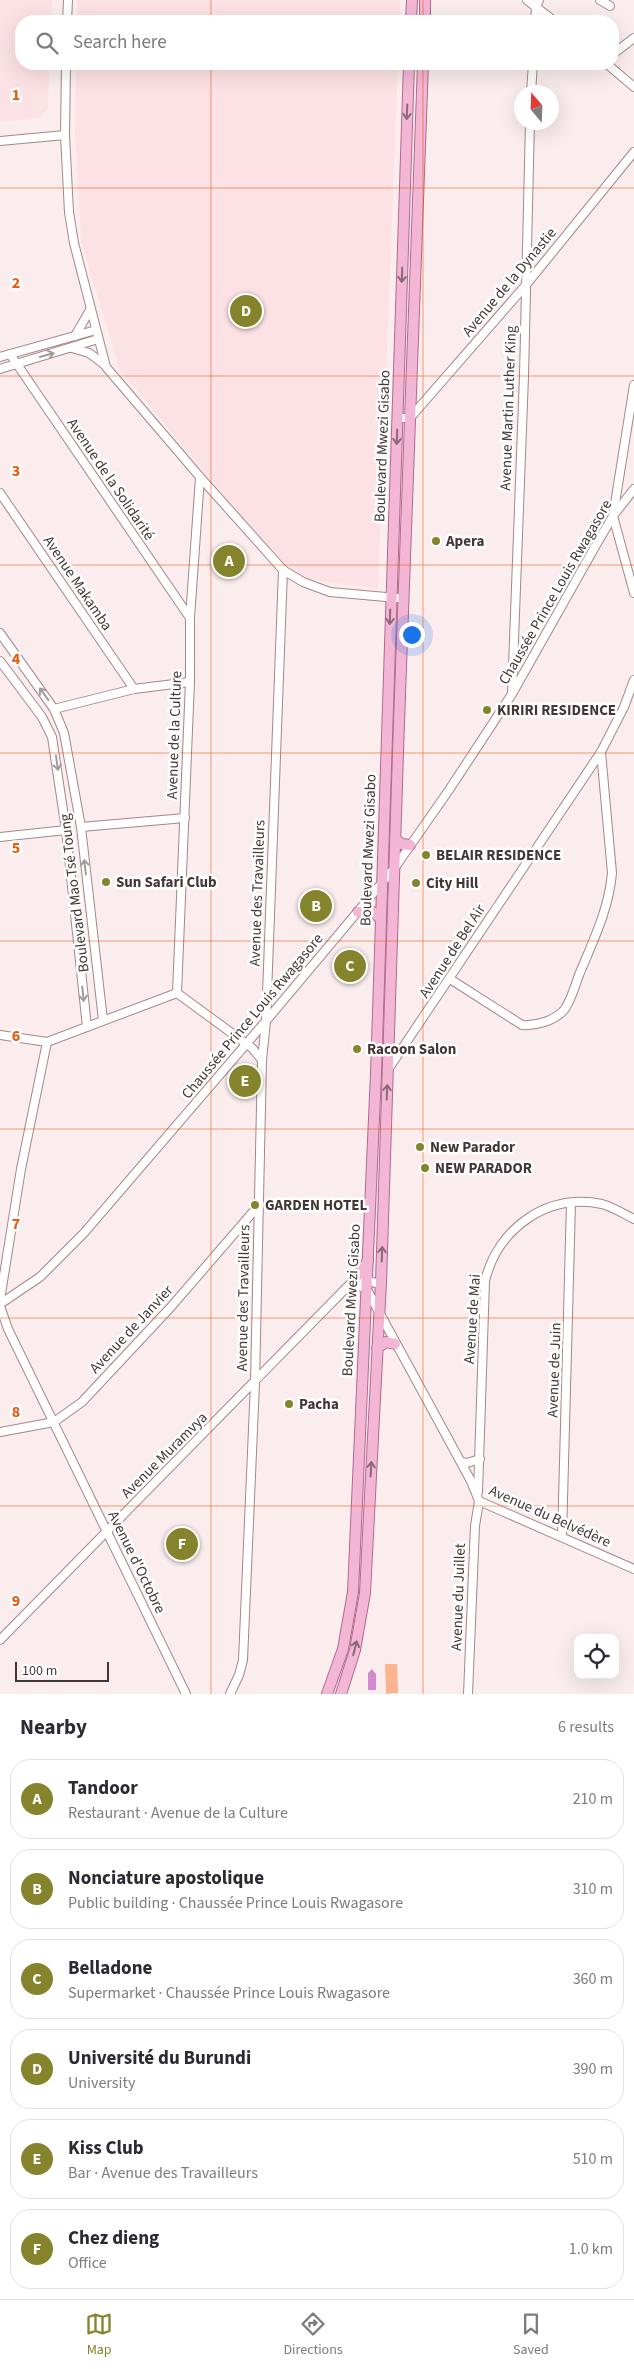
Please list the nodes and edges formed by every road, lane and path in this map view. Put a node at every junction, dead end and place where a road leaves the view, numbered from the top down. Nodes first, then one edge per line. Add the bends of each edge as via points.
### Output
1 (68, 0) edge
2 (412, 0) edge
3 (425, 0) edge
4 (527, 0) edge
5 (600, 0) edge
6 (538, 4) edge
7 (610, 6) dead end
8 (67, 15) edge
9 (411, 15) edge
10 (424, 15) edge
11 (548, 15) edge
12 (634, 38) edge
13 (619, 49) edge
14 (66, 70) edge
15 (409, 70) edge
16 (423, 70) edge
17 (533, 70) edge
18 (614, 70) edge
19 (532, 85) edge
20 (634, 87) edge
21 (530, 130) edge
22 (65, 135) junction
23 (0, 141) edge
24 (634, 152) edge
25 (404, 244) junction
26 (416, 246) junction
27 (525, 286) junction
28 (90, 310) junction
29 (96, 330) junction
30 (75, 336) junction
31 (98, 339) junction
32 (72, 348) junction
33 (10, 354) junction
34 (0, 357) edge
35 (16, 364) junction
36 (106, 367) junction
37 (0, 369) edge
38 (634, 385) edge
39 (398, 418) junction
40 (410, 418) junction
41 (200, 478) junction
42 (634, 489) edge
43 (0, 493) edge
44 (613, 516) junction
45 (283, 570) junction
46 (634, 593) edge
47 (391, 598) junction
48 (404, 598) junction
49 (190, 618) junction
50 (0, 633) edge
51 (0, 661) edge
52 (634, 680) edge
53 (190, 682) junction
54 (134, 688) junction
55 (512, 694) junction
56 (54, 708) junction
57 (386, 722) junction
58 (398, 722) junction
59 (601, 752) junction
60 (185, 818) junction
61 (81, 827) junction
62 (66, 830) junction
63 (0, 837) edge
64 (396, 840) junction
65 (410, 846) junction
66 (396, 866) junction
67 (383, 882) junction
68 (358, 912) junction
69 (381, 919) junction
70 (450, 979) junction
71 (177, 993) junction
72 (103, 1020) junction
73 (266, 1021) junction
74 (87, 1027) junction
75 (0, 1035) edge
76 (47, 1042) junction
77 (246, 1045) junction
78 (262, 1060) junction
79 (388, 1071) junction
80 (376, 1073) junction
81 (571, 1203) junction
82 (258, 1206) junction
83 (634, 1219) edge
84 (368, 1260) junction
85 (355, 1279) junction
86 (367, 1284) junction
87 (381, 1286) junction
88 (346, 1288) junction
89 (0, 1300) edge
90 (0, 1305) edge
91 (379, 1311) junction
92 (395, 1344) junction
93 (377, 1348) junction
94 (255, 1383) junction
95 (54, 1422) junction
96 (0, 1432) edge
97 (480, 1459) junction
98 (461, 1462) junction
99 (358, 1491) junction
100 (370, 1491) junction
101 (478, 1498) junction
102 (107, 1533) junction
103 (562, 1537) junction
104 (634, 1567) edge
105 (0, 1640) edge
106 (186, 1694) edge
107 (230, 1694) edge
108 (327, 1694) edge
109 (341, 1694) edge
110 (468, 1694) edge

1 - 8 street
2 - 9 main road
3 - 10 main road
4 - 6 street
5 - 7 street
6 - 11 street
12 - 13 street
14 - 22 street
15 -> 25 main road, Boulevard Mwezi Gisabo
16 - 26 main road, Boulevard Mwezi Gisabo
17 - 19 street
18 - 20 street
21 - 27 street, Avenue Martin Luther King
22 - 23 street
22 - 28 street via 72,229
24 - 27 street, Avenue de la Dynastie
25 - 26 main road
25 -> 39 main road, Boulevard Mwezi Gisabo
26 - 40 main road, Boulevard Mwezi Gisabo
27 - 40 street, Avenue de la Dynastie
27 - 55 street, Avenue Martin Luther King
28 - 29 street
28 - 30 street
29 - 30 street
29 - 31 street
30 - 33 street
31 - 32 street
31 - 36 street
35 -> 32 street
32 - 36 street via 89,352
33 - 34 street
33 - 35 street, Avenue de la Solidarité
35 - 37 street
35 - 49 street, Avenue de la Solidarité
36 - 41 street
38 - 44 street
39 - 40 street
39 -> 47 main road, Boulevard Mwezi Gisabo
40 - 48 main road, Boulevard Mwezi Gisabo
41 - 45 street
41 - 49 street, Avenue de la Culture
42 - 44 street, Chaussée Prince Louis Rwagasore
43 - 54 street, Avenue Makamba
44 - 46 street
44 - 55 street, Chaussée Prince Louis Rwagasore
45 - 47 street via 330,592
45 - 73 street, Avenue des Travailleurs
47 - 48 street
47 -> 57 main road, Boulevard Mwezi Gisabo
48 - 58 main road, Boulevard Mwezi Gisabo
49 - 53 street, Avenue de la Culture
56 -> 50 street, Boulevard Mao Tsé Toung
51 -> 62 street, Boulevard Mao Tsé Toung via 42,717 52,737
52 - 59 street, Avenue de Bel Air
53 - 54 street
53 - 60 street, Avenue de la Culture
54 - 56 street
55 - 65 street, Chaussée Prince Louis Rwagasore
56 - 61 street, Boulevard Mao Tsé Toung via 64,733
57 - 58 main road
57 - 67 main road, Boulevard Mwezi Gisabo
58 - 64 main road, Boulevard Mwezi Gisabo
59 - 70 street, Avenue de Bel Air
59 - 70 street via 611,888 602,919 564,1010 531,1026 522,1025
60 - 61 street
60 - 71 street, Avenue de la Culture
72 -> 61 street, Boulevard Mao Tsé Toung
62 - 63 street
62 -> 74 street, Boulevard Mao Tsé Toung
64 - 65 main road
64 - 66 main road, Boulevard Mwezi Gisabo
65 - 66 street, Chaussée Prince Louis Rwagasore
66 - 67 street, Chaussée Prince Louis Rwagasore
66 - 79 main road, Boulevard Mwezi Gisabo
67 - 68 street, Chaussée Prince Louis Rwagasore
67 - 69 main road, Boulevard Mwezi Gisabo
68 - 69 main road via 372,912
68 - 73 street, Chaussée Prince Louis Rwagasore
69 - 80 main road, Boulevard Mwezi Gisabo
70 - 79 street, Avenue de Bel Air
71 - 72 street
71 - 77 street
72 - 74 street
73 - 77 street, Chaussée Prince Louis Rwagasore
73 - 78 street, Avenue des Travailleurs
74 - 76 street
75 - 76 street
76 - 89 street via 21,1169
77 - 78 street
77 - 90 street, Chaussée Prince Louis Rwagasore via 59,1260 40,1278
78 - 82 street, Avenue des Travailleurs
79 - 80 street
87 -> 79 main road, Boulevard Mwezi Gisabo
80 - 84 main road, Boulevard Mwezi Gisabo
81 - 83 street, Avenue de Mai via 602,1204
81 - 97 street, Avenue de Mai via 557,1205 524,1219 503,1240 489,1266 483,1321
81 - 103 street, Avenue de Juin
82 - 94 street, Avenue des Travailleurs
82 - 95 street, Avenue de Janvier via 170,1308 82,1402
84 - 85 main road
84 - 86 main road, Boulevard Mwezi Gisabo
85 - 86 street
85 - 88 street, Avenue Muramvya
86 - 87 street
86 - 88 street
86 - 91 street
86 - 99 main road, Boulevard Mwezi Gisabo
87 - 91 main road, Boulevard Mwezi Gisabo
88 - 94 street, Avenue Muramvya
90 - 95 street, Avenue d'Octobre via 8,1329
91 - 92 street, Avenue du Belvédère
91 - 93 main road, Boulevard Mwezi Gisabo
92 - 93 main road via 386,1342
92 - 98 street, Avenue du Belvédère
100 -> 93 main road, Boulevard Mwezi Gisabo
94 - 102 street, Avenue Muramvya
94 - 107 street, Avenue des Travailleurs via 243,1660
95 - 96 street, Avenue de Janvier
95 - 102 street, Avenue d'Octobre
97 - 98 street
97 - 101 street, Avenue de Mai
98 - 101 street, Avenue du Belvédère
99 - 100 main road
99 - 108 main road, Boulevard Mwezi Gisabo via 352,1605 344,1649
109 -> 100 main road, Boulevard Mwezi Gisabo via 350,1670 364,1607
101 - 103 street, Avenue du Belvédère
101 - 110 street, Avenue du Juillet
102 - 105 street, Avenue Muramvya
102 - 106 street, Avenue d'Octobre
103 - 104 street, Avenue du Belvédère

